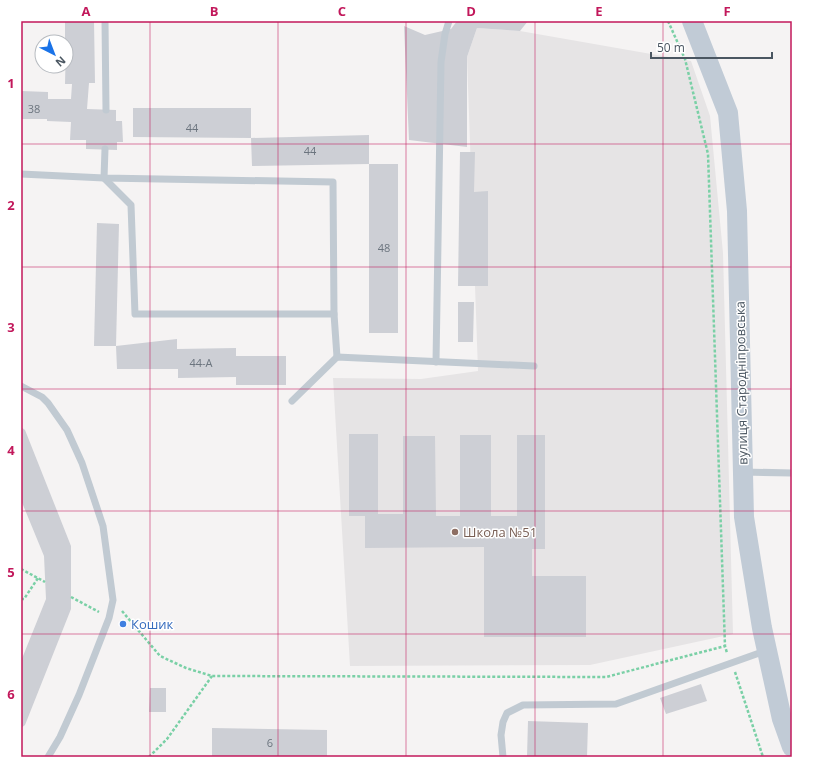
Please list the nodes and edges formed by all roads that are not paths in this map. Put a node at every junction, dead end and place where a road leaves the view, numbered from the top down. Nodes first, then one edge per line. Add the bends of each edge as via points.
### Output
1 (105, 21) edge
2 (449, 21) edge
3 (692, 21) edge
4 (106, 110) dead end
5 (105, 149) dead end
6 (21, 174) edge
7 (104, 178) junction
8 (334, 314) junction
9 (337, 357) junction
10 (436, 362) junction
11 (534, 366) dead end
12 (21, 386) edge
13 (292, 401) dead end
14 (743, 472) junction
15 (792, 473) edge
16 (767, 650) junction
17 (792, 747) edge
18 (48, 757) edge
19 (503, 757) edge

1 - 4 lane
2 - 10 lane via 441,62
3 - 14 street, вулиця Стародніпровська via 728,113 737,211
5 - 7 lane
6 - 7 lane
7 - 8 lane via 131,205 135,314
7 - 8 lane via 333,182
8 - 9 lane
9 - 10 lane
9 - 13 lane
10 - 11 lane
12 - 18 lane via 48,403 67,430 82,463 103,526 113,600 109,618 79,695
14 - 15 lane
14 - 16 street, вулиця Стародніпровська via 744,518
16 - 17 street, вулиця Стародніпровська via 782,719
16 - 19 lane via 616,704 523,705 507,713 503,722

